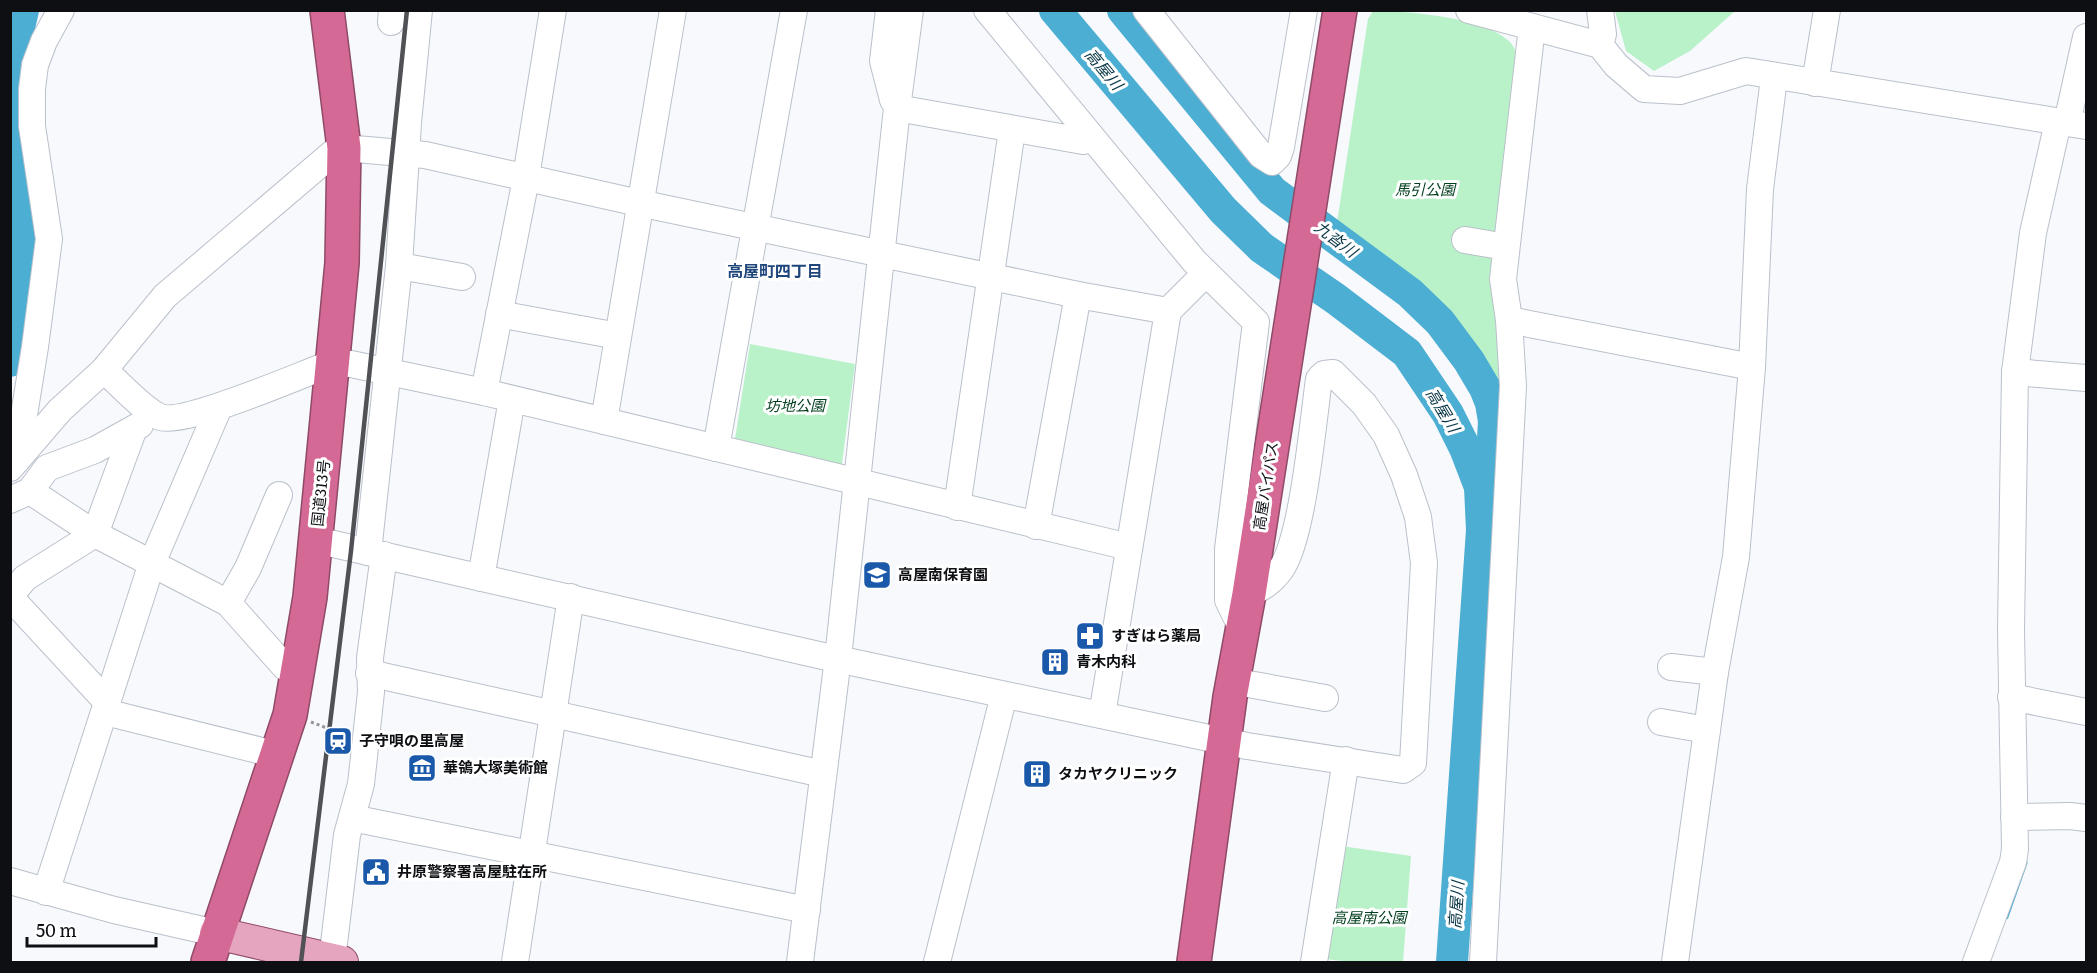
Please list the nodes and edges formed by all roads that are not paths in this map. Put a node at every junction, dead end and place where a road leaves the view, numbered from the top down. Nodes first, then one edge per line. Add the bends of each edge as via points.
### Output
1 (61, 10) edge
2 (327, 10) edge
3 (419, 10) edge
4 (553, 10) edge
5 (673, 10) edge
6 (794, 10) edge
7 (889, 10) edge
8 (910, 10) edge
9 (925, 10) edge
10 (987, 10) edge
11 (1304, 10) edge
12 (1340, 10) edge
13 (1600, 10) edge
14 (1827, 10) edge
15 (1481, 12) edge
16 (1158, 16) edge
17 (1532, 27) junction
18 (2086, 37) edge
19 (1600, 45) junction
20 (1773, 78) junction
21 (1815, 83) junction
22 (897, 108) junction
23 (2071, 124) edge
24 (1012, 130) junction
25 (1092, 139) junction
26 (344, 148) junction
27 (407, 153) junction
28 (525, 176) junction
29 (639, 203) junction
30 (758, 228) junction
31 (1465, 240) dead end
32 (1506, 247) junction
33 (884, 254) junction
34 (399, 266) junction
35 (1205, 274) junction
36 (992, 275) junction
37 (462, 277) dead end
38 (1078, 294) junction
39 (1168, 311) junction
40 (499, 315) junction
41 (1509, 320) junction
42 (618, 336) junction
43 (333, 363) junction
44 (1752, 367) junction
45 (104, 370) junction
46 (387, 371) junction
47 (2015, 372) junction
48 (2086, 378) edge
49 (484, 392) junction
50 (512, 399) junction
51 (219, 407) junction
52 (155, 414) junction
53 (604, 421) junction
54 (133, 430) junction
55 (716, 448) junction
56 (13, 464) edge
57 (857, 483) junction
58 (20, 495) edge
59 (279, 495) dead end
60 (957, 507) junction
61 (1036, 526) junction
62 (95, 534) junction
63 (316, 540) junction
64 (1129, 547) junction
65 (376, 554) junction
66 (152, 563) junction
67 (481, 578) junction
68 (1249, 594) junction
69 (10, 596) edge
70 (571, 597) junction
71 (228, 603) junction
72 (1242, 629) junction
73 (838, 658) junction
74 (1671, 667) dead end
75 (1715, 672) junction
76 (297, 673) junction
77 (369, 673) junction
78 (1232, 681) junction
79 (1004, 694) junction
80 (2011, 697) junction
81 (1325, 698) dead end
82 (106, 707) junction
83 (2086, 712) edge
84 (552, 713) junction
85 (1102, 715) junction
86 (1661, 722) dead end
87 (1707, 730) junction
88 (1223, 740) junction
89 (278, 755) junction
90 (1346, 760) junction
91 (822, 774) junction
92 (2014, 817) junction
93 (352, 818) junction
94 (2086, 818) edge
95 (531, 855) junction
96 (10, 881) edge
97 (46, 892) junction
98 (807, 910) junction
99 (212, 948) edge
100 (337, 961) edge
101 (515, 963) edge
102 (800, 963) edge
103 (937, 963) edge
104 (1194, 963) edge
105 (1314, 963) edge
106 (1483, 963) edge
107 (1675, 963) edge
108 (1976, 963) edge

1 - 56 street via 35,65 32,88 32,126 49,239 33,358
2 - 26 highway, 国道313号
3 - 27 street
4 - 28 street
5 - 29 street
6 - 30 street
7 - 22 street via 884,62
8 - 22 street
9 - 22 street via 914,95
10 - 25 street
11 - 16 street via 1281,147 1272,162 1261,155
12 - 68 highway, 高屋バイパス
13 - 19 street
14 - 21 street
15 - 17 street
17 - 19 street
17 - 32 street
18 - 23 street
19 - 20 street via 1644,89 1680,91 1746,71
20 - 21 street
20 - 44 street via 1761,189
21 - 23 street
22 - 24 street
22 - 33 street
23 - 47 street via 2032,233
24 - 25 street
24 - 36 street
25 - 35 street
26 - 27 street
26 - 43 highway, 国道313号 via 342,263
26 - 45 street via 333,153 187,276 150,312
27 - 28 street
27 - 34 street
28 - 29 street
28 - 40 street
29 - 30 street
29 - 42 street
30 - 33 street
30 - 55 street
31 - 32 street
32 - 41 street via 1503,279
33 - 36 street
33 - 57 street
34 - 37 street
34 - 46 street
35 - 39 street
35 - 72 street via 1256,322 1228,549 1228,600
36 - 38 street
36 - 60 street
38 - 39 street
38 - 61 street
39 - 64 street
40 - 42 street
40 - 49 street
41 - 44 street
41 - 106 street via 1513,386
42 - 53 street
43 - 46 street
43 - 51 street
43 - 63 highway, 国道313号
44 - 75 street via 1736,557
45 - 52 street
45 - 56 street via 60,411
46 - 49 street
46 - 65 street
47 - 48 street
47 - 80 street
49 - 50 street
50 - 53 street
50 - 67 street
51 - 52 street via 168,418
51 - 66 street
52 - 54 street
53 - 55 street
54 - 58 street via 47,468
54 - 62 street
55 - 57 street
57 - 60 street
57 - 73 street
58 - 62 street
59 - 71 street via 248,568
60 - 61 street
61 - 64 street
62 - 66 street
62 - 69 street via 25,578
63 - 65 street
63 - 76 highway, 国道313号
64 - 85 street
65 - 67 street
65 - 77 street
66 - 71 street
66 - 82 street
67 - 70 street
68 - 72 highway, 高屋バイパス
68 - 90 street via 1269,584 1283,567 1297,526 1319,379 1334,373 1364,404 1386,435 1418,517 1424,563 1413,763 1403,770
69 - 82 street
70 - 73 street
70 - 84 street
71 - 76 street via 285,667
72 - 78 highway, 高屋バイパス
73 - 79 street
73 - 91 street
74 - 75 street
75 - 87 street
76 - 89 highway, 国道313号
77 - 84 street
77 - 93 street via 371,692 361,784
78 - 81 street
78 - 88 highway, 高屋バイパス
79 - 85 street
79 - 103 street
80 - 83 street
80 - 92 street
82 - 89 street
82 - 97 street
84 - 91 street
84 - 95 street
85 - 88 street
86 - 87 street
87 - 107 street
88 - 90 street
88 - 104 highway, 高屋バイパス
89 - 99 highway, 国道313号
90 - 105 street
91 - 98 street
92 - 94 street
92 - 108 street via 2013,862
93 - 95 street
93 - 100 street via 347,835
95 - 98 street
95 - 101 street
96 - 97 street
97 - 99 street
98 - 102 street
99 - 100 main road

